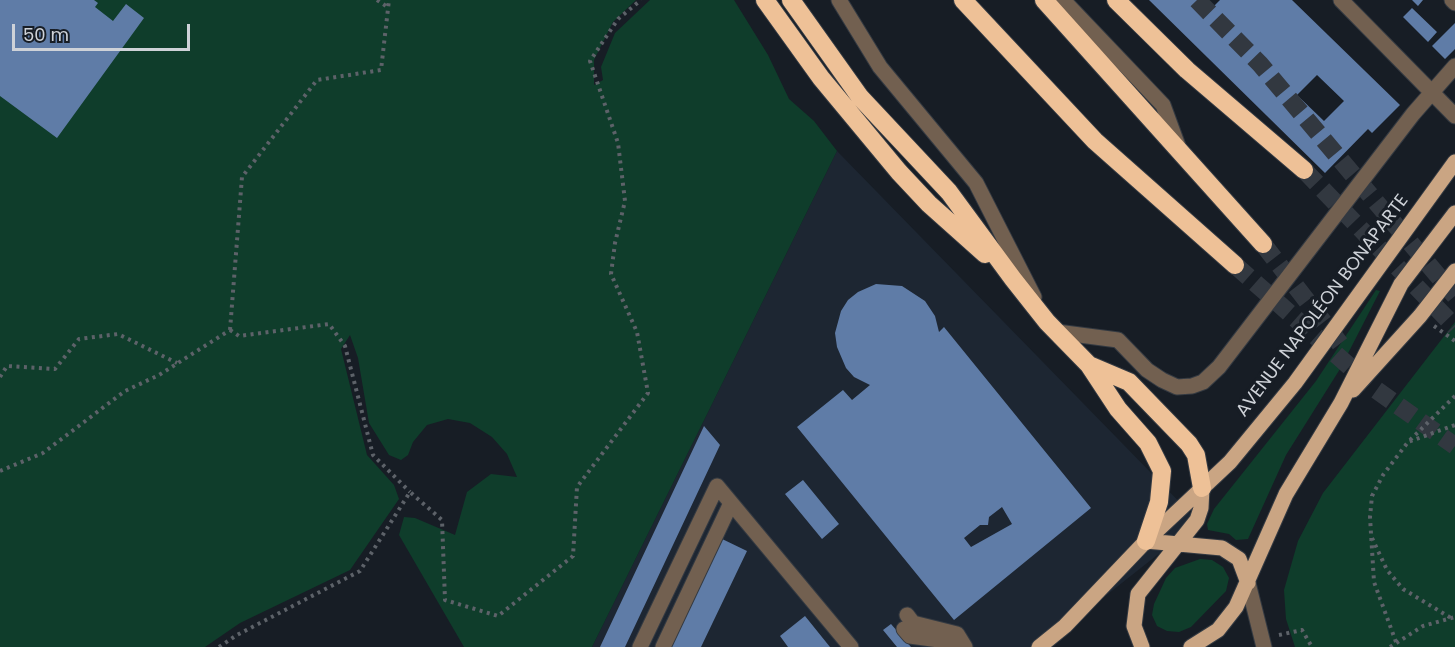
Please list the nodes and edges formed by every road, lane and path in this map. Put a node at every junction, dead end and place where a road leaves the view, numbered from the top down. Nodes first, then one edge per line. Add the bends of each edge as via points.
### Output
1 (377, 0) edge
2 (389, 0) edge
3 (641, 0) edge
4 (765, 0) edge
5 (791, 0) edge
6 (839, 0) edge
7 (963, 0) edge
8 (1044, 0) edge
9 (1063, 0) edge
10 (1116, 0) edge
11 (1341, 0) edge
12 (386, 6) junction
13 (1455, 66) edge
14 (1430, 93) junction
15 (1455, 116) edge
16 (1179, 148) junction
17 (1455, 162) edge
18 (1304, 170) tunnel mouth
19 (1455, 213) edge
20 (1263, 244) tunnel mouth
21 (1235, 265) tunnel mouth
22 (1455, 270) edge
23 (1013, 279) junction
24 (1052, 327) junction
25 (230, 330) junction
26 (177, 364) junction
27 (1089, 365) junction
28 (0, 377) edge
29 (1455, 396) edge
30 (1341, 403) junction
31 (1455, 425) edge
32 (1408, 442) junction
33 (0, 471) edge
34 (1202, 488) junction
35 (410, 492) junction
36 (731, 503) junction
37 (1370, 536) junction
38 (1146, 541) junction
39 (1180, 544) junction
40 (1248, 583) junction
41 (1453, 618) edge
42 (1288, 631) dead end
43 (1396, 642) junction
44 (219, 647) edge
45 (640, 647) edge
46 (663, 647) edge
47 (851, 647) edge
48 (952, 647) edge
49 (965, 647) edge
50 (1039, 647) edge
51 (1142, 647) edge
52 (1191, 647) edge
53 (1264, 647) edge
54 (1312, 647) edge
55 (1390, 647) edge

1 - 12 path
2 - 12 path
3 - 35 path via 618,19 590,60 618,143 625,201 611,274 637,332 648,393 578,487 573,555 498,616 444,600 442,520
4 - 23 highway via 821,78 899,172
5 - 23 highway via 860,97 949,192
6 - 24 street via 880,67 976,183
7 - 21 highway via 1095,141
8 - 16 highway
9 - 16 street via 1163,105
10 - 18 highway via 1187,70
11 - 14 street
12 - 25 path via 381,70 317,80 242,177
13 - 14 street
14 - 15 street
14 - 24 street via 1219,367 1203,382 1177,387 1147,370 1118,340
16 - 20 highway
17 - 34 main road, AVENUE NAPOLÉON BONAPARTE via 1295,383 1230,462
19 - 30 main road via 1401,284
22 - 30 main road via 1420,316
23 - 24 highway
24 - 27 highway
25 - 26 path
25 - 35 path via 239,336 329,324 345,346 373,455
26 - 28 path via 118,334 80,339 56,369 7,366
26 - 33 path via 125,391 43,453
27 - 34 highway via 1129,382 1189,444 1196,455
27 - 38 highway via 1118,409 1148,443 1162,471 1159,502
29 - 32 path
30 - 40 main road via 1286,494
31 - 32 path
32 - 37 path via 1372,496
34 - 38 main road, AVENUE NAPOLÉON BONAPARTE
34 - 39 main road via 1197,520
35 - 44 path via 360,571
36 - 45 street via 717,486
36 - 46 street
36 - 47 street
37 - 41 path via 1387,570 1404,589
37 - 43 path via 1374,582
38 - 39 main road
38 - 50 main road, AVENUE NAPOLÉON BONAPARTE via 1065,626
39 - 40 main road via 1222,549 1239,559
39 - 51 main road via 1138,594 1134,626
40 - 52 main road via 1218,630
40 - 53 street
41 - 43 path via 1423,626
42 - 54 path via 1302,630
43 - 55 path
48 - 49 street via 946,641 910,636 905,622 957,634

